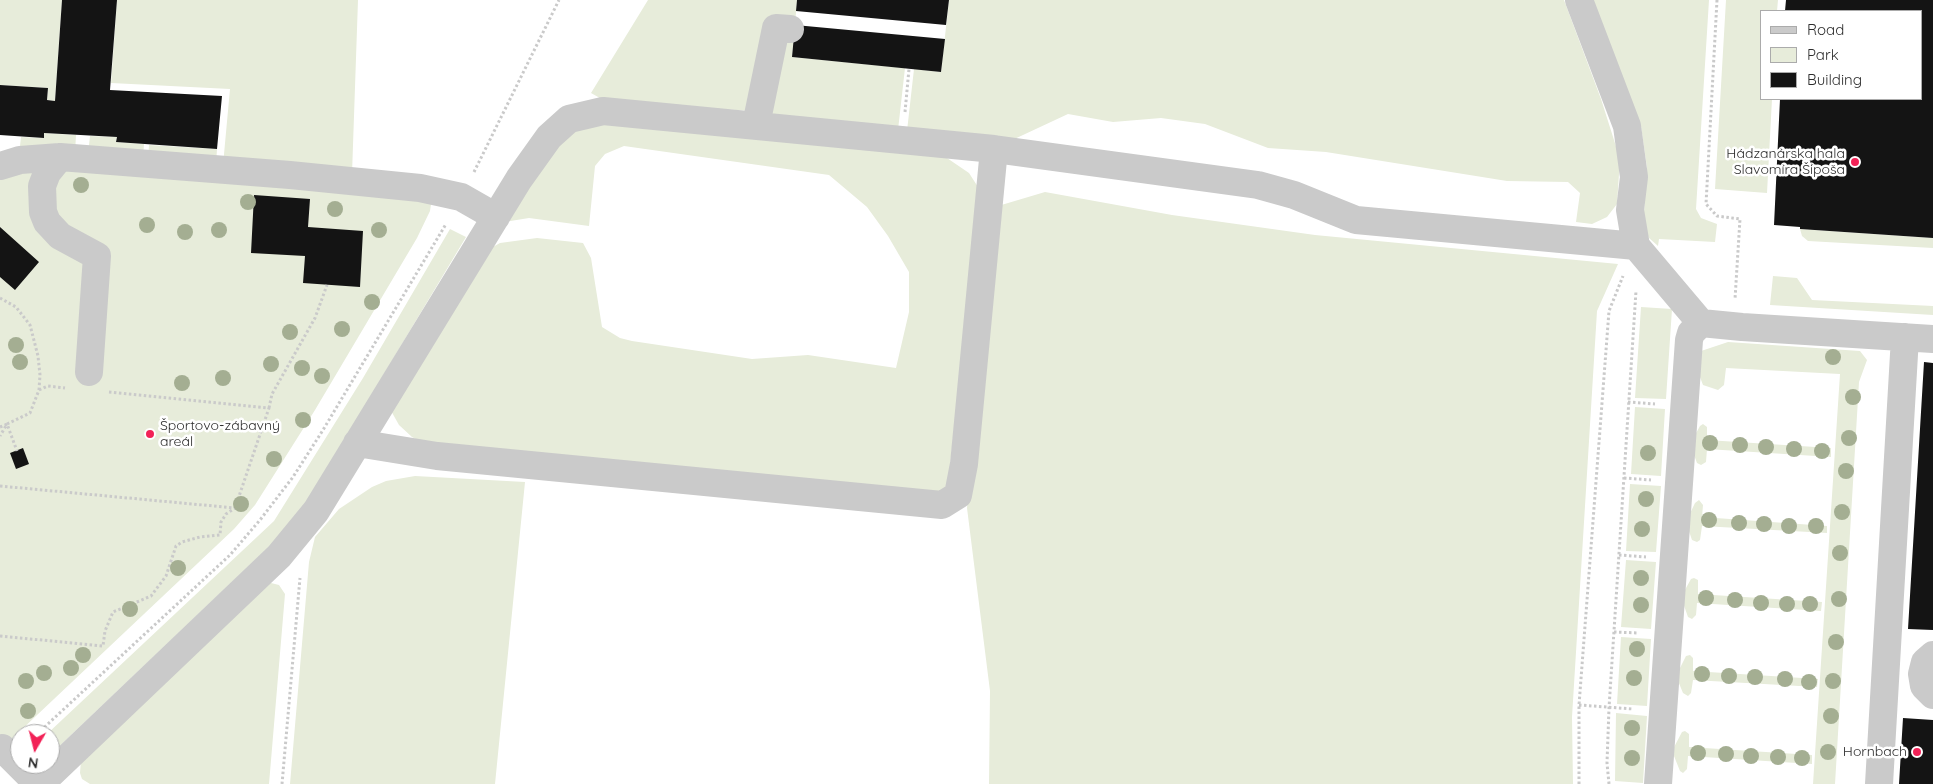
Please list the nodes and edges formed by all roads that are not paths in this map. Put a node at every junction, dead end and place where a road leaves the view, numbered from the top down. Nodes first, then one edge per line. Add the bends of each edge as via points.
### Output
1 (1579, 0) edge
2 (790, 29) dead end
3 (756, 125) junction
4 (994, 150) junction
5 (60, 157) junction
6 (0, 166) edge
7 (496, 217) junction
8 (1641, 252) junction
9 (1701, 322) junction
10 (1905, 338) junction
11 (1933, 339) edge
12 (97, 382) road end
13 (357, 444) junction
14 (1933, 655) edge
15 (1933, 695) edge
16 (2, 748) dead end
17 (39, 784) edge
18 (1658, 784) edge
19 (1879, 784) edge

1 - 8 lane via 1627,126 1634,176 1630,210
2 - 3 lane via 776,28
3 - 4 lane
3 - 7 lane via 603,111 569,119 549,137
4 - 8 lane via 1258,184 1356,220
4 - 13 lane via 964,464 958,495 942,505 436,456
5 - 6 lane via 20,160
5 - 7 lane via 420,188 461,197
5 - 12 lane via 47,173 42,186 43,212 47,222 60,236 97,256
7 - 13 lane
8 - 9 lane
9 - 10 lane
9 - 18 lane via 1689,340
10 - 11 lane
10 - 19 lane
13 - 17 lane via 316,511 291,542
14 - 15 lane via 1925,662 1922,674 1924,686
16 - 17 lane

